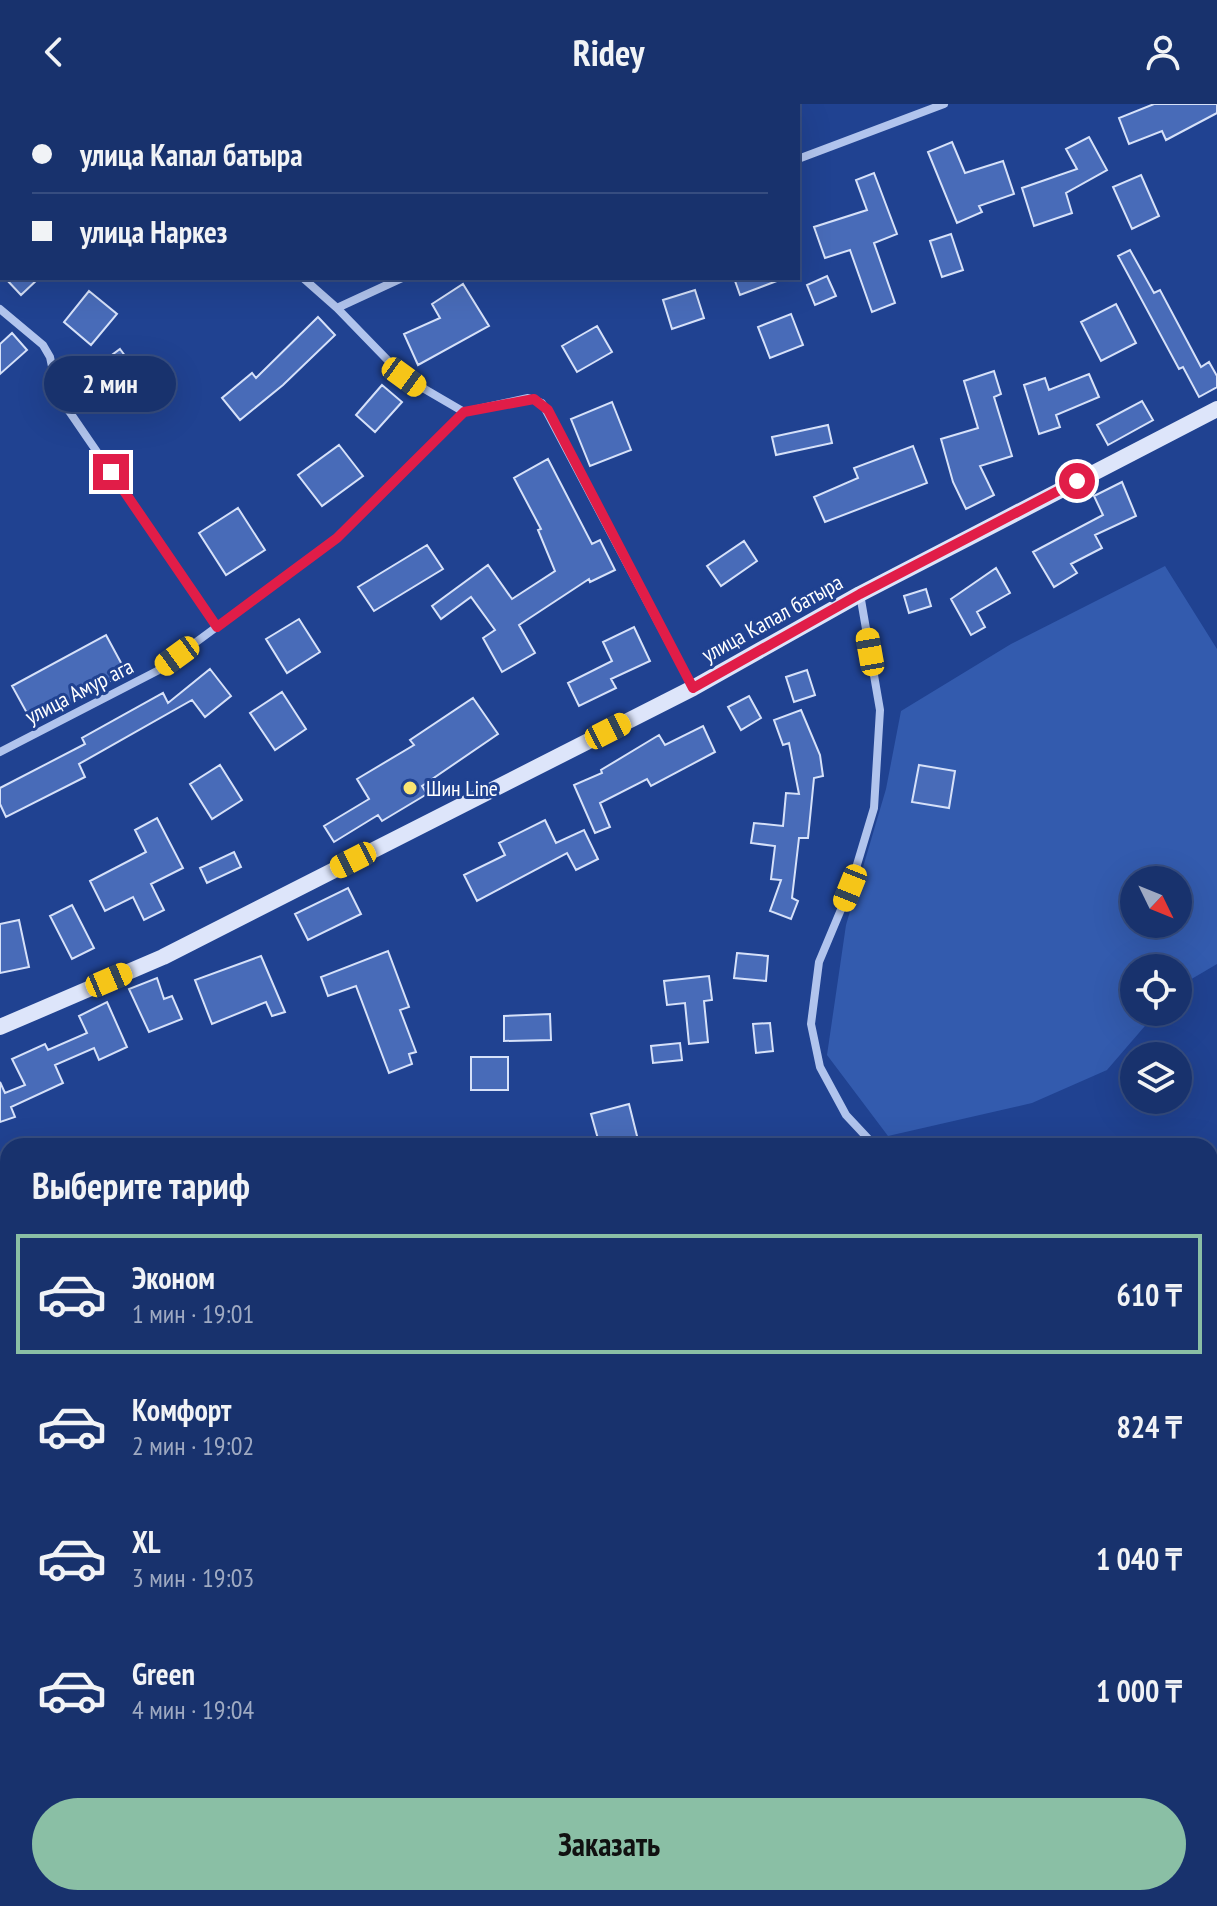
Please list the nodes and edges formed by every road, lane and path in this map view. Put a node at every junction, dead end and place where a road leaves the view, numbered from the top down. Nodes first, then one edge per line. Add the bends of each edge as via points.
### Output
1 (944, 104) edge
2 (800, 158) edge
3 (305, 280) edge
4 (398, 280) edge
5 (337, 308) junction
6 (0, 309) edge
7 (1217, 409) edge
8 (464, 412) junction
9 (860, 594) junction
10 (217, 627) junction
11 (693, 688) junction
12 (0, 752) edge
13 (0, 1027) edge
14 (868, 1138) edge

1 - 2 street
3 - 5 street
4 - 5 street
5 - 8 street via 404,377
6 - 10 street via 43,345 58,395
7 - 9 main road, улица Капал батыра
8 - 10 street, улица Амур ага via 337,538
8 - 11 street via 528,398 542,403
9 - 11 main road, улица Капал батыра
9 - 14 street via 880,710 874,808 850,888 819,962 811,1024 827,1079 846,1115
10 - 12 street, улица Амур ага via 157,671
11 - 13 main road, улица Капал батыра via 163,957

